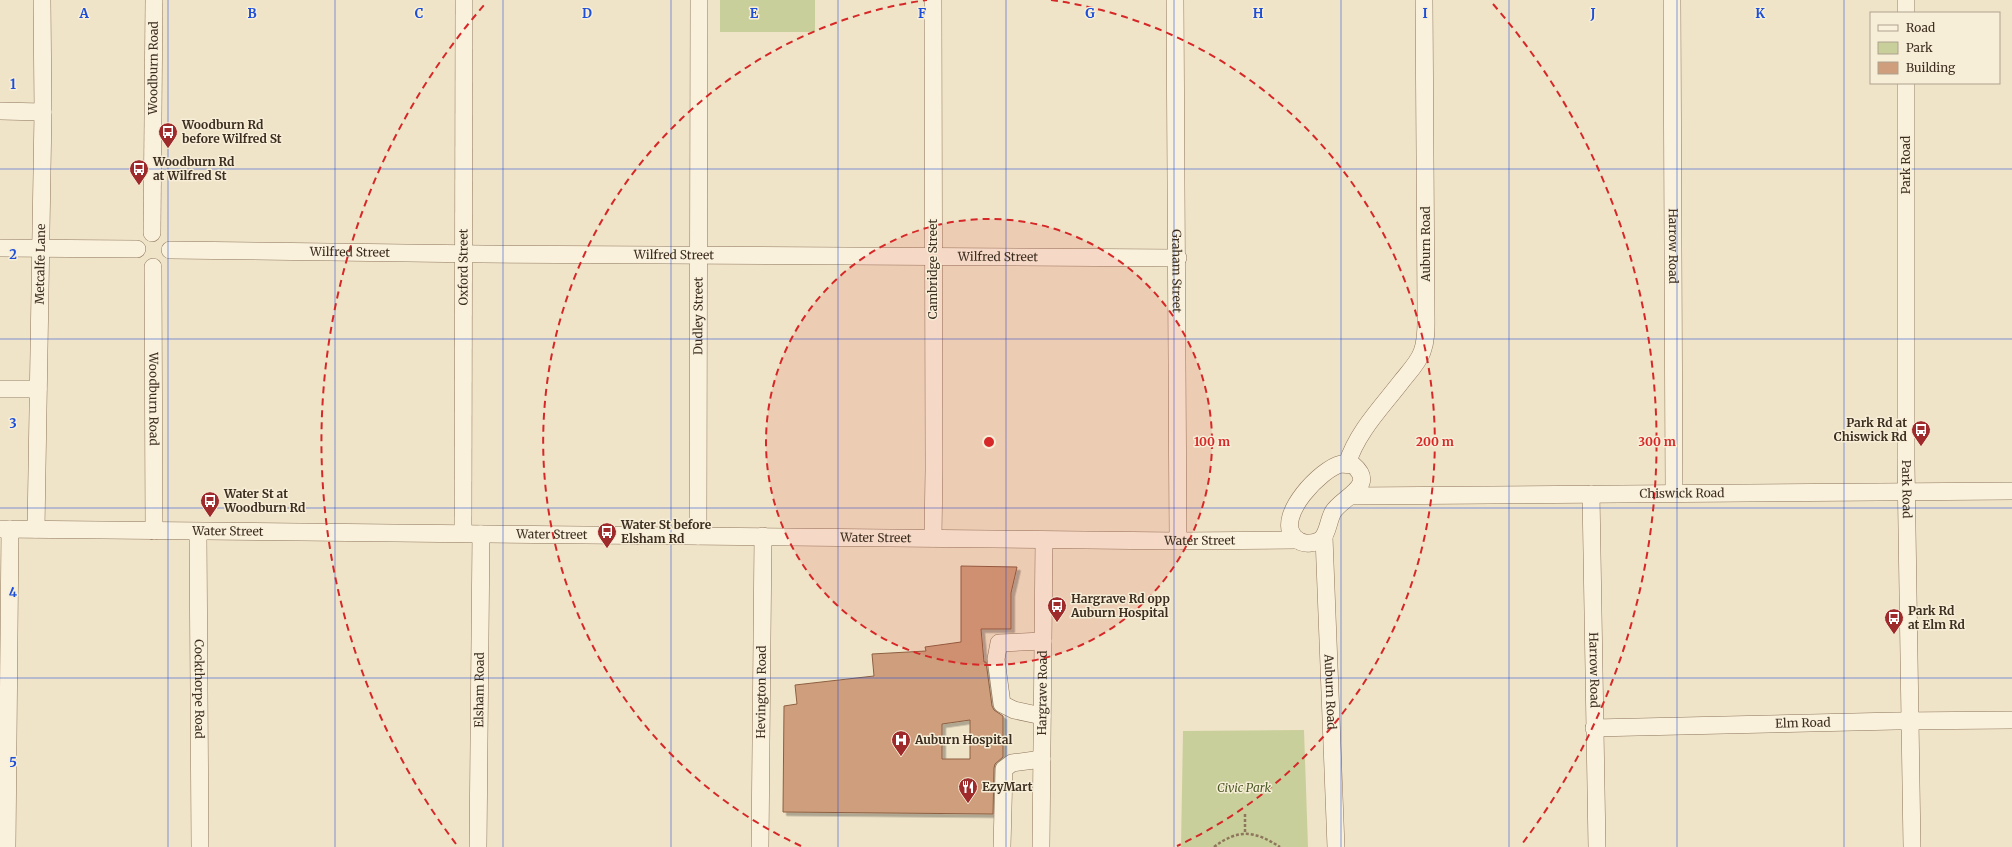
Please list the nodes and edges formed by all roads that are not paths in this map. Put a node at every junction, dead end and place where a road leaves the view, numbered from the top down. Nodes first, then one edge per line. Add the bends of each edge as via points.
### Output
1 (42, 0) edge
2 (154, 0) edge
3 (464, 0) edge
4 (699, 0) edge
5 (933, 0) edge
6 (1175, 0) edge
7 (1424, 0) edge
8 (1672, 0) edge
9 (1906, 0) edge
10 (1906, 12) edge
11 (1906, 84) edge
12 (0, 111) edge
13 (43, 112) junction
14 (152, 233) junction
15 (0, 248) edge
16 (41, 248) junction
17 (136, 249) junction
18 (170, 250) junction
19 (463, 254) junction
20 (698, 255) junction
21 (933, 257) junction
22 (1178, 258) junction
23 (153, 267) junction
24 (0, 389) edge
25 (38, 389) junction
26 (1348, 464) junction
27 (1674, 492) junction
28 (1906, 492) junction
29 (2012, 492) edge
30 (1591, 494) junction
31 (1351, 496) junction
32 (5, 529) edge
33 (36, 529) junction
34 (154, 531) junction
35 (198, 532) junction
36 (463, 533) junction
37 (481, 534) junction
38 (698, 536) junction
39 (763, 536) junction
40 (1324, 537) junction
41 (933, 538) junction
42 (1044, 540) junction
43 (1297, 540) junction
44 (1178, 541) junction
45 (1043, 641) junction
46 (1042, 716) junction
47 (2012, 720) edge
48 (1910, 721) junction
49 (1594, 728) junction
50 (1042, 760) junction
51 (7, 847) edge
52 (200, 847) edge
53 (478, 847) edge
54 (760, 847) edge
55 (1002, 847) edge
56 (1041, 847) edge
57 (1336, 847) edge
58 (1596, 847) edge
59 (1912, 847) edge

1 - 13 street, Metcalfe Lane
2 - 14 street, Woodburn Road
3 - 19 street, Oxford Street
4 - 20 street, Dudley Street
5 - 21 street, Cambridge Street
6 - 22 street, Graham Street
7 - 26 street, Auburn Road via 1424,343 1422,353 1364,429 1353,447
8 - 27 street, Harrow Road
9 - 10 street
11 - 28 street, Park Road
12 - 13 street
13 - 16 street, Metcalfe Lane
14 - 17 street via 139,241
14 - 18 street via 158,233 166,239
15 - 16 street
16 - 17 street
16 - 25 street, Metcalfe Lane
17 - 23 street via 141,262
18 - 19 street, Wilfred Street
18 - 23 street via 166,262
19 - 20 street, Wilfred Street
19 - 36 street, Oxford Street
20 - 21 street, Wilfred Street
20 - 38 street, Dudley Street
21 - 22 street, Wilfred Street
21 - 41 street, Cambridge Street
22 - 44 street, Graham Street
23 - 34 street, Woodburn Road
24 - 25 street
25 - 33 street, Metcalfe Lane
26 - 31 street via 1357,469 1361,480 1357,491
26 - 43 street via 1335,465 1324,472 1295,507 1289,520 1292,536
27 - 28 street, Chiswick Road
27 - 30 street, Chiswick Road
28 - 29 street, Chiswick Road
28 - 48 street, Park Road
30 - 31 street, Chiswick Road
30 - 49 street, Harrow Road
31 - 40 street via 1334,512
32 - 33 street, Water Street
32 - 51 street
33 - 34 street, Water Street
34 - 35 street, Water Street
35 - 36 street, Water Street
35 - 52 street, Cockthorpe Road
36 - 37 street, Water Street
37 - 38 street, Water Street
37 - 53 street, Elsham Road
38 - 39 street, Water Street
39 - 41 street, Water Street
39 - 54 street, Hevington Road
40 - 43 street, Water Street via 1320,541 1308,543
40 - 57 street, Auburn Road
41 - 42 street, Water Street
42 - 44 street, Water Street
42 - 45 street, Hargrave Road
43 - 44 street, Water Street
45 - 46 street, Hargrave Road
45 - 46 street via 999,643 996,659 1002,704 1014,710
46 - 50 street, Hargrave Road
47 - 48 street, Elm Road
48 - 49 street, Elm Road
48 - 59 street, Park Road
49 - 58 street, Harrow Road
50 - 55 street via 1012,763 1004,769
50 - 56 street, Hargrave Road

